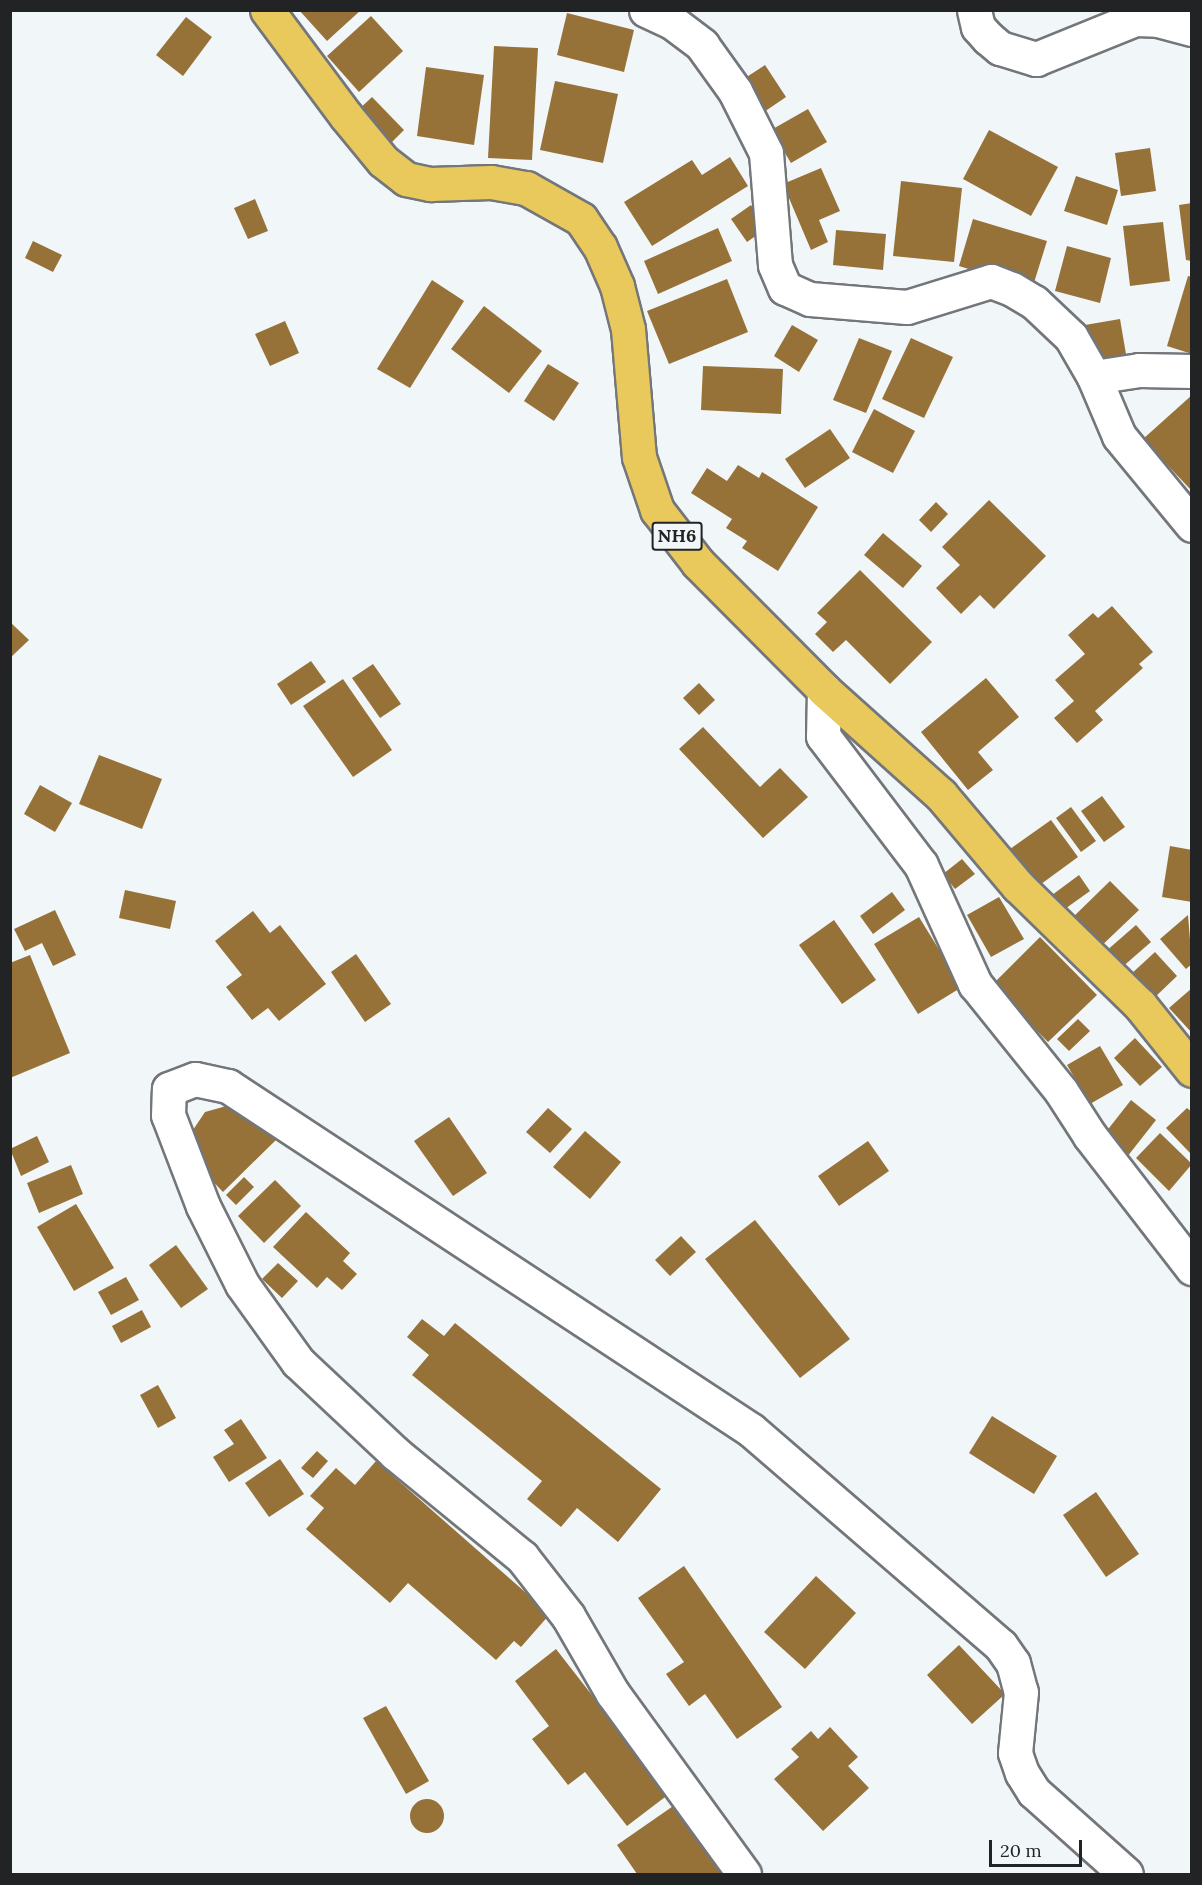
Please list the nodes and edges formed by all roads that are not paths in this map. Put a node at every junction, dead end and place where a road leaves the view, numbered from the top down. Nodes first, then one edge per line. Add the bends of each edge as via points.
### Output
1 (267, 10) edge
2 (646, 10) edge
3 (974, 10) edge
4 (1191, 29) edge
5 (1191, 370) edge
6 (1094, 377) junction
7 (1191, 525) edge
8 (824, 690) junction
9 (1191, 1070) edge
10 (1191, 1268) edge
11 (744, 1875) edge
12 (1126, 1875) edge

1 - 8 highway, NH6 via 383,161 406,179 430,184 491,182 526,188 580,219 604,257 628,329 639,457 657,510 698,563
2 - 6 street via 672,22 702,45 735,91 766,153 775,265 785,288 810,299 907,307 991,281 1020,293 1054,320 1071,337
3 - 4 street via 978,27 987,38 1007,51 1036,59 1135,19 1158,20
5 - 6 street via 1139,370
6 - 7 street via 1119,436
8 - 9 highway, NH6 via 941,795 1018,886 1140,1005
8 - 10 street via 823,736 921,864 975,984 1061,1090 1090,1136
11 - 12 street via 613,1694 568,1616 522,1557 395,1453 298,1362 242,1284 202,1206 168,1115 169,1089 195,1079 228,1086 752,1430 1001,1646 1013,1663 1021,1692 1015,1753 1022,1773 1034,1792

